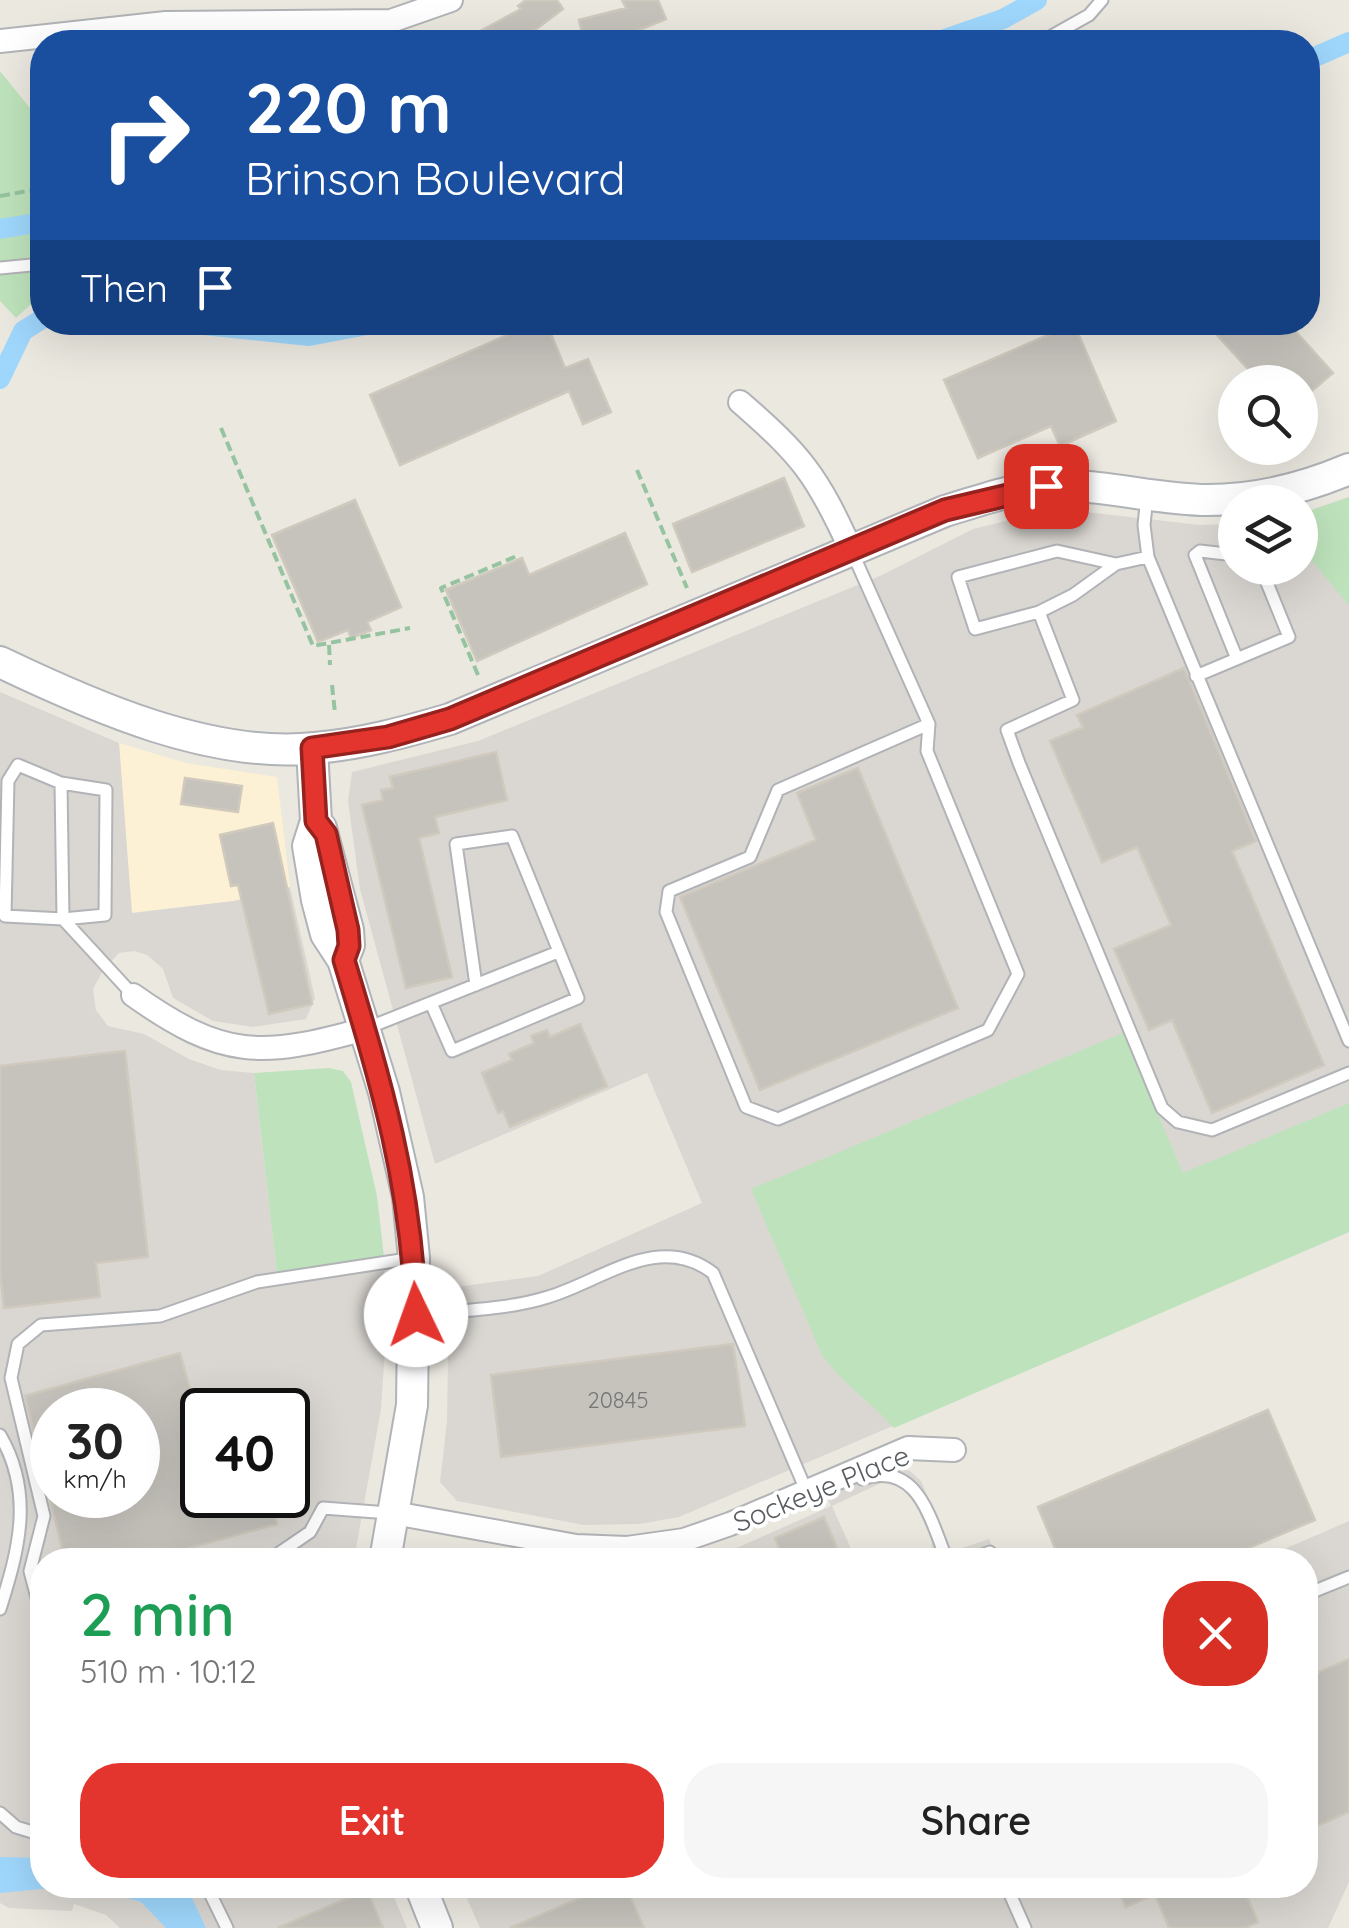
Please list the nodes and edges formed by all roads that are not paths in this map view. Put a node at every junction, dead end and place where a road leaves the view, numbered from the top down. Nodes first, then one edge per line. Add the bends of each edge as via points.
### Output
1 (451, 0) edge
2 (1102, 0) edge
3 (165, 12) edge
4 (66, 30) edge
5 (1062, 30) edge
6 (30, 37) edge
7 (0, 42) edge
8 (30, 265) edge
9 (0, 268) edge
10 (740, 402) dead end
11 (1349, 469) edge
12 (1147, 494) junction
13 (851, 550) junction
14 (1218, 554) edge
15 (1148, 557) junction
16 (1116, 564) junction
17 (1268, 585) edge
18 (1039, 612) junction
19 (1237, 659) junction
20 (0, 662) edge
21 (1196, 676) junction
22 (928, 724) junction
23 (312, 748) junction
24 (61, 783) junction
25 (63, 919) junction
26 (558, 952) junction
27 (476, 985) junction
28 (133, 995) joint
29 (431, 1003) junction
30 (365, 1030) junction
31 (1349, 1041) edge
32 (1349, 1072) edge
33 (414, 1258) junction
34 (416, 1315) junction
35 (0, 1435) edge
36 (954, 1450) dead end
37 (811, 1488) junction
38 (394, 1513) junction
39 (36, 1548) edge
40 (286, 1548) edge
41 (387, 1548) edge
42 (552, 1548) edge
43 (627, 1548) edge
44 (942, 1548) edge
45 (1349, 1576) edge
46 (1318, 1589) edge
47 (0, 1609) edge
48 (0, 1813) edge
49 (30, 1832) edge
50 (212, 1898) edge
51 (425, 1898) edge
52 (1011, 1898) edge
53 (227, 1928) edge
54 (437, 1928) edge
55 (1024, 1928) edge

1 - 3 street via 392,22
2 - 5 lane
3 - 4 street
6 - 7 street
8 - 9 lane
10 - 13 street via 821,483
11 - 12 street via 1266,495 1207,500
12 - 13 street via 1087,486 1004,493
12 - 15 lane
13 - 22 lane
13 - 23 street via 450,719
14 - 19 lane via 1195,556
15 - 16 lane
15 - 21 lane
16 - 18 lane
16 - 18 lane via 1056,551 958,578 975,629
17 - 19 lane via 1288,637
18 - 32 lane via 1073,700 1007,730 1162,1108 1178,1122 1212,1130
19 - 21 lane
20 - 23 street via 102,710 164,730
21 - 31 lane
22 - 22 lane via 927,751 1018,974 988,1030 778,1119 746,1107 666,912 669,891 750,857 778,790
23 - 30 street via 316,821 308,846 317,900
24 - 25 lane
24 - 25 lane via 106,790 105,915
24 - 25 lane via 18,765 8,780 5,916
25 - 28 lane
26 - 27 lane
26 - 27 lane via 512,836 456,844
26 - 29 lane via 578,998 452,1052
27 - 29 lane
28 - 30 street via 190,1034 258,1050
29 - 30 lane
30 - 33 street via 398,1148
33 - 34 street
33 - 39 lane via 258,1282 160,1316 41,1326 18,1344 11,1378 44,1516
34 - 37 lane via 546,1298 668,1254 698,1262 713,1274
34 - 38 street via 412,1405
35 - 47 lane via 22,1512
36 - 37 street, Sockeye Place via 908,1448
37 - 43 street, Sockeye Place via 684,1540
37 - 44 lane via 831,1489 879,1473 908,1480
38 - 40 lane via 323,1508 310,1532
38 - 41 street
38 - 42 street, Sockeye Place
45 - 46 lane
48 - 49 lane
50 - 53 lane
51 - 54 street
52 - 55 lane

